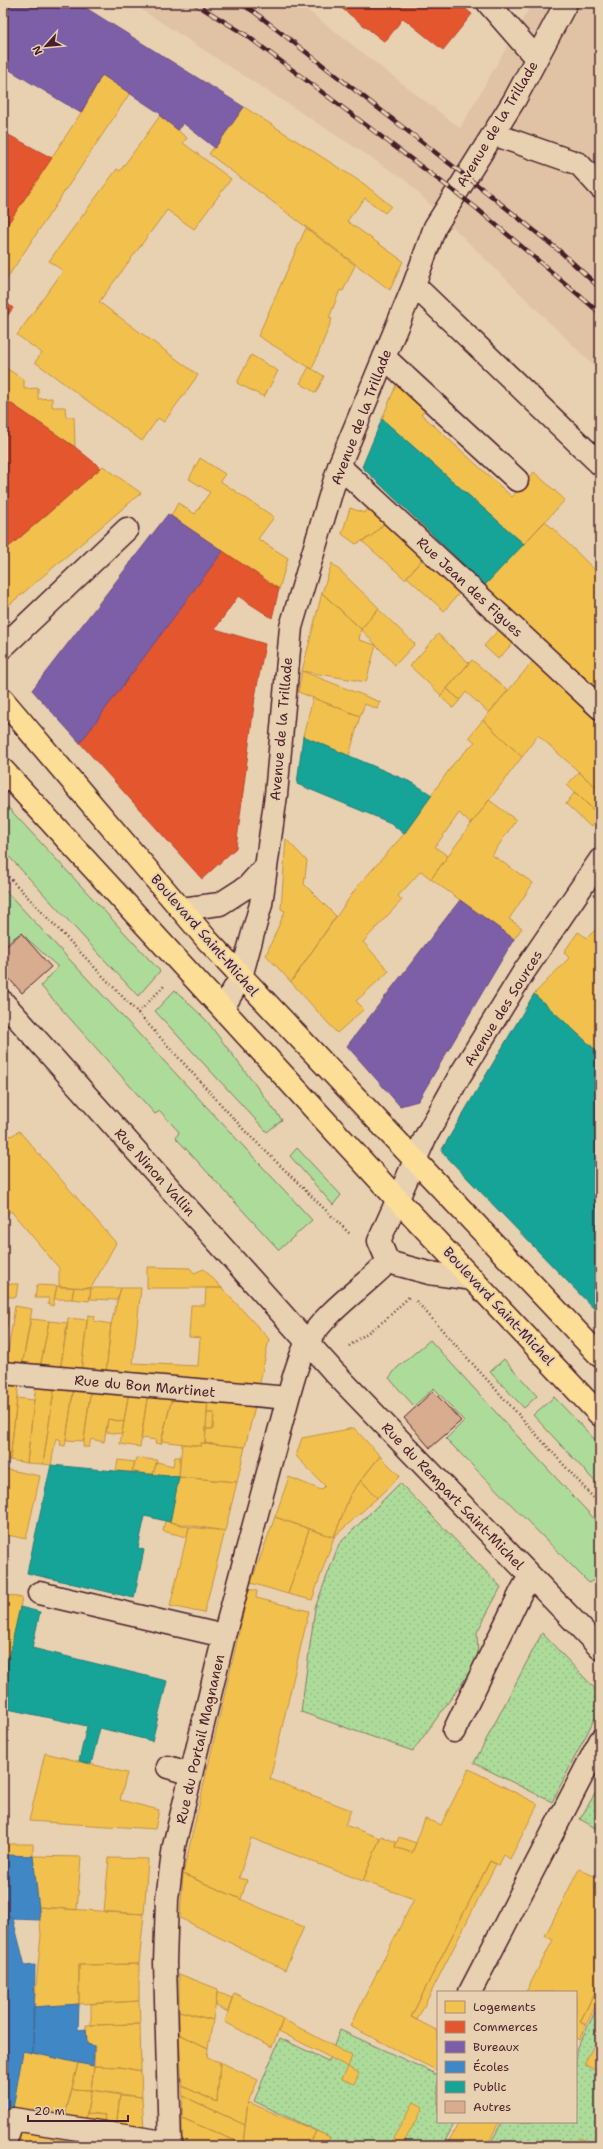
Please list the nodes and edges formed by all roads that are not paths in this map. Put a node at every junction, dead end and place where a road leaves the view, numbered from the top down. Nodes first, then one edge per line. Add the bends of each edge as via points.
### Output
1 (488, 3) edge
2 (566, 3) edge
3 (536, 58) junction
4 (492, 134) junction
5 (600, 187) edge
6 (414, 285) junction
7 (384, 357) junction
8 (600, 464) edge
9 (339, 466) junction
10 (517, 480) dead end
11 (127, 528) dead end
12 (3, 647) edge
13 (3, 700) edge
14 (600, 708) edge
15 (3, 770) edge
16 (264, 868) junction
17 (597, 869) edge
18 (181, 909) junction
19 (241, 977) junction
20 (3, 1002) edge
21 (223, 1008) junction
22 (416, 1161) junction
23 (397, 1198) junction
24 (388, 1262) junction
25 (473, 1279) junction
26 (307, 1343) junction
27 (600, 1356) edge
28 (3, 1374) edge
29 (288, 1398) junction
30 (600, 1414) edge
31 (530, 1576) junction
32 (39, 1593) dead end
33 (224, 1636) junction
34 (600, 1648) edge
35 (454, 1731) dead end
36 (600, 1741) edge
37 (168, 1767) dead end
38 (191, 1774) junction
39 (471, 1991) edge
40 (170, 2144) edge
41 (4, 2146) edge

1 - 3 street
2 - 3 street, Avenue de la Trillade
3 - 4 street, Avenue de la Trillade via 515,99
4 - 5 street via 579,164
4 - 6 street, Avenue de la Trillade via 435,227
6 - 7 street, Avenue de la Trillade
6 - 8 street
7 - 9 street, Avenue de la Trillade
7 - 10 street
9 - 14 street, Rue Jean des Figues
9 - 16 street, Avenue de la Trillade via 291,627 276,795
11 - 12 street
13 - 18 main road, Boulevard Saint-Michel
15 - 21 main road, Boulevard Saint-Michel
16 - 18 street via 248,886 220,904
16 - 19 street, Avenue de la Trillade via 260,904
17 - 22 street, Avenue des Sources via 523,973 459,1077 425,1138
18 - 19 main road, Boulevard Saint-Michel
19 - 21 street, Avenue de la Trillade
19 - 22 main road, Boulevard Saint-Michel
20 - 26 street, Rue Ninon Vallin
21 - 23 main road, Boulevard Saint-Michel
22 - 23 street
22 - 27 main road, Boulevard Saint-Michel
23 - 24 street via 379,1241
23 - 25 main road, Boulevard Saint-Michel
24 - 25 street via 429,1273
24 - 26 street, Rue du Portail Magnanen via 328,1318
25 - 30 main road, Boulevard Saint-Michel
26 - 29 street, Rue du Portail Magnanen
26 - 31 street, Rue du Rempart Saint-Michel
28 - 29 street, Rue du Bon Martinet
29 - 33 street, Rue du Portail Magnanen
31 - 34 street, Rue du Rempart Saint-Michel
31 - 35 street
32 - 33 street
33 - 38 street, Rue du Portail Magnanen
36 - 39 street
37 - 38 street
38 - 40 street, Rue du Portail Magnanen via 174,1846 167,1899 165,1963
40 - 41 street via 13,2119

